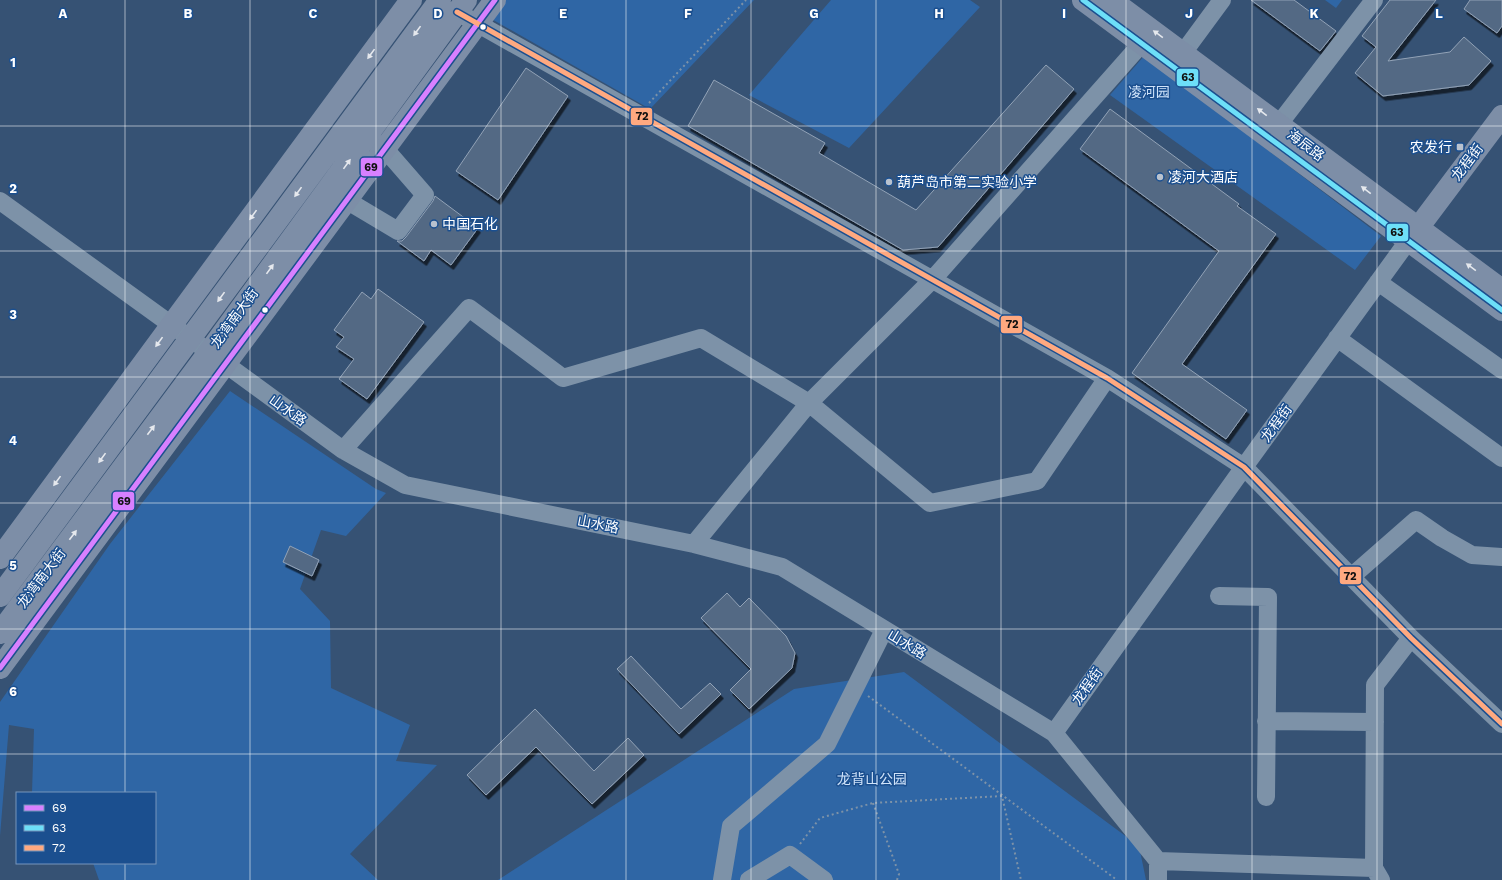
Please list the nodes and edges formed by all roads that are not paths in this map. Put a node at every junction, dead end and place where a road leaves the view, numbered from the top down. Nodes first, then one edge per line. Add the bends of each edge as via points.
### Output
1 (411, 0) edge
2 (496, 0) edge
3 (1083, 0) edge
4 (1110, 0) edge
5 (1222, 0) edge
6 (1374, 0) edge
7 (454, 4) edge
8 (478, 24) junction
9 (1142, 44) junction
10 (1183, 53) junction
11 (420, 63) junction
12 (438, 77) junction
13 (1502, 116) edge
14 (1279, 124) junction
15 (367, 136) junction
16 (308, 140) junction
17 (385, 149) junction
18 (327, 153) junction
19 (338, 195) junction
20 (0, 201) edge
21 (1413, 235) junction
22 (933, 280) junction
23 (1378, 282) junction
24 (1502, 290) edge
25 (1502, 310) edge
26 (172, 325) junction
27 (190, 338) junction
28 (1337, 338) junction
29 (217, 358) junction
30 (1502, 370) edge
31 (1107, 378) junction
32 (809, 403) junction
33 (343, 450) junction
34 (1502, 458) edge
35 (1244, 467) junction
36 (694, 544) junction
37 (1502, 557) edge
38 (0, 558) edge
39 (1351, 577) junction
40 (0, 596) edge
41 (1219, 596) dead end
42 (884, 630) junction
43 (0, 633) edge
44 (1411, 638) junction
45 (0, 668) edge
46 (1266, 721) junction
47 (1375, 722) junction
48 (1502, 724) edge
49 (1054, 733) junction
50 (1266, 797) dead end
51 (1158, 861) junction
52 (1327, 873) edge
53 (1378, 874) edge
54 (723, 876) edge
55 (743, 880) edge
56 (749, 880) edge
57 (824, 880) edge
58 (1158, 880) edge

1 -> 16 main road
2 - 8 main road
3 - 9 main road, 海辰路
10 -> 4 main road, 海辰路
5 - 10 street
6 - 14 street
7 - 8 street
7 - 11 main road, 龙湾南大街
7 -> 18 main road, 龙湾南大街
8 - 12 main road
8 - 22 street
9 - 21 main road, 海辰路
9 - 22 street
14 -> 10 main road, 海辰路
11 - 12 main road
11 - 15 main road, 龙湾南大街
12 - 17 main road
13 - 21 main road, 龙程街
21 -> 14 main road, 海辰路
15 - 17 street
19 -> 15 main road, 龙湾南大街
16 - 18 main road
16 -> 26 main road
17 - 19 main road
17 - 19 street via 425,195 398,231
18 -> 27 main road, 龙湾南大街
29 -> 19 main road, 龙湾南大街
20 - 26 street, 山水路
21 - 23 street, 龙程街
24 -> 21 main road, 海辰路
21 - 25 main road, 海辰路
22 - 31 street
22 - 32 street
23 - 28 street, 龙程街
23 - 30 street
26 - 27 street, 山水路
26 -> 38 main road
27 - 29 street, 山水路
27 -> 40 main road, 龙湾南大街
28 - 34 street
28 - 35 street, 龙程街
29 - 33 street, 山水路
43 -> 29 main road, 龙湾南大街
29 - 45 main road
31 - 32 street via 1037,481 930,503
31 - 35 street
32 - 33 street via 701,338 563,378 469,308
32 - 36 street
33 - 36 street, 山水路 via 405,485
35 - 39 street
35 - 49 street, 龙程街
36 - 42 street, 山水路 via 782,567
37 - 39 street via 1472,555 1416,520
39 - 44 street
41 - 46 street via 1268,597
42 - 49 street, 山水路
42 - 54 street via 827,744 731,826
44 - 47 street via 1375,685
44 - 48 street
46 - 47 street
46 - 50 street
47 - 53 street
49 - 51 street, 山水路
51 - 52 street
51 - 58 street
52 - 53 street
54 - 55 street
56 - 57 street via 790,855

